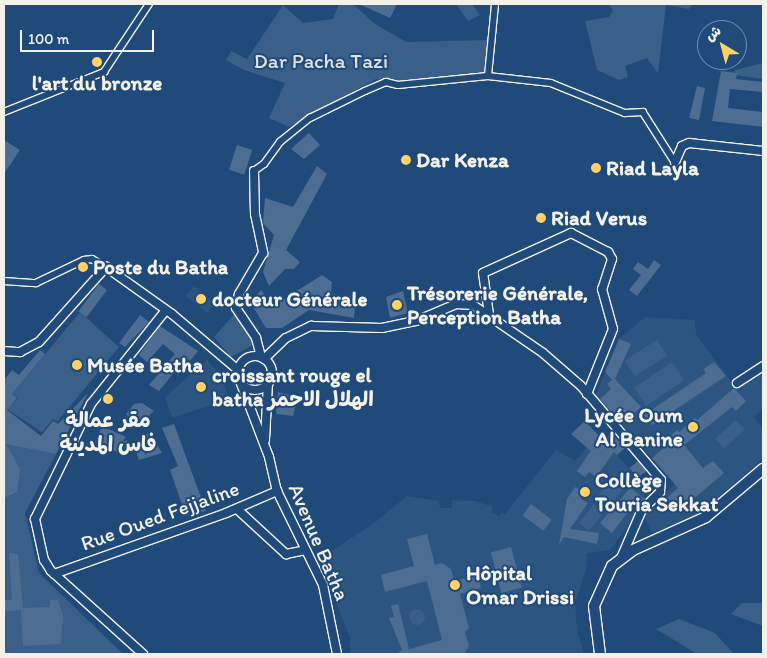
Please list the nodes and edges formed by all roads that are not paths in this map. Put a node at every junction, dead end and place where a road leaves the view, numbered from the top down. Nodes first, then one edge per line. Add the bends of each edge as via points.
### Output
1 (148, 4) edge
2 (495, 4) edge
3 (488, 76) junction
4 (4, 112) edge
5 (763, 151) edge
6 (675, 162) joint
7 (254, 171) joint
8 (106, 266) junction
9 (4, 281) edge
10 (166, 310) junction
11 (489, 314) junction
12 (4, 351) edge
13 (263, 358) junction
14 (763, 366) edge
15 (238, 370) junction
16 (240, 381) junction
17 (268, 382) junction
18 (737, 383) dead end
19 (587, 394) junction
20 (265, 444) junction
21 (763, 469) edge
22 (276, 491) junction
23 (650, 502) dead end
24 (237, 509) junction
25 (641, 512) dead end
26 (306, 550) junction
27 (620, 558) junction
28 (54, 574) junction
29 (143, 654) edge
30 (337, 654) edge
31 (600, 654) edge

1 - 4 street via 104,72
2 - 3 street
3 - 6 street via 550,83 625,113 644,112
3 - 7 street via 379,85 310,118 280,142 264,164
5 - 6 street via 689,142 682,146
7 - 13 street via 255,214 263,254 239,294 236,308 256,338
8 - 9 street via 92,259 84,260 36,283
8 - 10 street
8 - 12 street via 39,342 20,352
10 - 15 street
10 - 28 street via 91,404 38,509 35,523 43,555
11 - 13 street via 459,303 416,321 382,328 311,326 286,338
11 - 19 street via 550,358
11 - 19 street via 484,273 571,233 608,252 612,259 602,289 613,329
13 - 15 street via 248,357
13 - 17 street via 271,370
14 - 18 street
15 - 16 street
16 - 17 street via 254,389
16 - 20 street, Avenue Batha
17 - 20 street, Avenue Batha
19 - 23 street via 661,480 660,492
20 - 22 street, Avenue Batha
21 - 27 main road via 706,517
22 - 24 street, Rue Oued Fejjaline
22 - 26 street, Avenue Batha
24 - 26 street via 286,554
24 - 28 street, Rue Oued Fejjaline
25 - 27 street
26 - 30 street, Avenue Batha via 328,602
27 - 31 main road via 605,576 596,600 594,620
28 - 29 street

